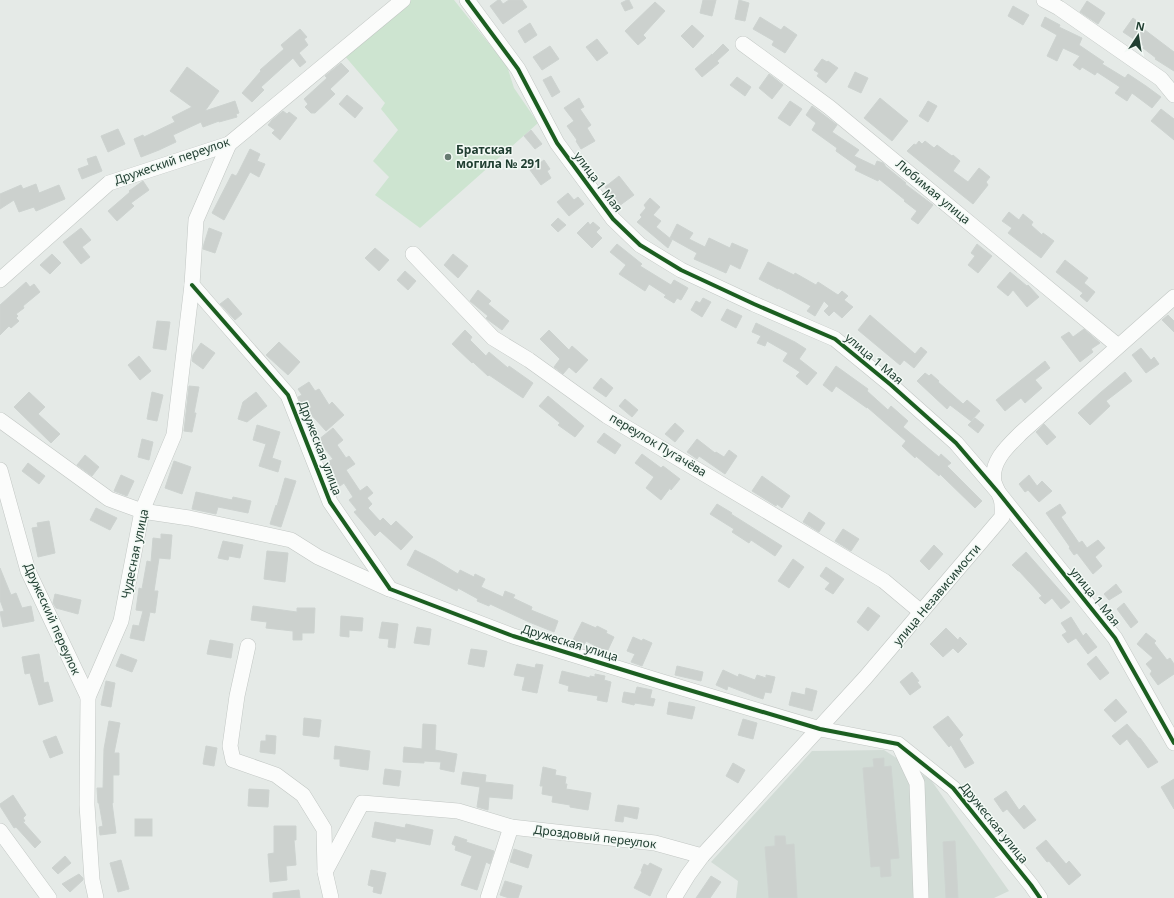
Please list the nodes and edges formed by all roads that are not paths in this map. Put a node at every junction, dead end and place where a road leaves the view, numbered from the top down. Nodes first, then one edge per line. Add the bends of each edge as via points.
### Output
1 (403, 0) edge
2 (467, 0) edge
3 (1044, 0) edge
4 (743, 44) dead end
5 (1174, 95) edge
6 (229, 144) junction
7 (413, 254) dead end
8 (0, 280) edge
9 (192, 285) junction
10 (1174, 297) edge
11 (1118, 346) junction
12 (0, 420) edge
13 (0, 470) edge
14 (998, 492) junction
15 (142, 511) junction
16 (390, 589) junction
17 (921, 612) junction
18 (248, 646) dead end
19 (88, 697) junction
20 (820, 729) junction
21 (1174, 743) edge
22 (898, 744) junction
23 (511, 827) junction
24 (0, 832) edge
25 (702, 856) junction
26 (325, 872) junction
27 (49, 898) edge
28 (96, 898) edge
29 (331, 898) edge
30 (488, 898) edge
31 (674, 898) edge
32 (922, 898) edge
33 (1040, 898) edge

1 - 6 street, Дружеский переулок
2 - 14 street, улица 1 Мая via 518,69 557,143 613,220 640,245 681,270 835,339 956,444
3 - 5 street via 1161,79
4 - 11 street, Любимая улица via 829,107
6 - 8 street, Дружеский переулок via 109,183
6 - 9 street, Чудесная улица via 196,220
7 - 17 street, переулок Пугачёва via 493,338 529,360 608,416 884,581
9 - 15 street, Чудесная улица via 174,435
9 - 16 street, Дружеская улица via 288,395 330,502
10 - 11 street, улица Независимости
11 - 14 street, улица Независимости via 1022,432 999,457 994,470
12 - 15 street, Дружеская улица via 108,499
13 - 19 street, Дружеский переулок via 28,571
14 - 17 street, улица Независимости via 1003,506 1002,517
14 - 21 street, улица 1 Мая via 1115,638
15 - 16 street, Дружеская улица via 189,518 291,540 318,557
15 - 19 street, Чудесная улица via 120,621
16 - 20 street, Дружеская улица via 513,636
17 - 20 street, улица Независимости
18 - 26 street via 230,746 233,760 276,775 303,795 324,829
19 - 28 street, Чудесная улица via 87,805 92,880
20 - 22 street, Дружеская улица
20 - 25 street, улица Независимости
22 - 32 street via 917,783
22 - 33 street, Дружеская улица via 953,788
23 - 25 street, Дроздовый переулок via 655,843
23 - 26 street, Дроздовый переулок via 458,811 362,803
23 - 30 street
24 - 27 street
25 - 31 street, улица Независимости
26 - 29 street

